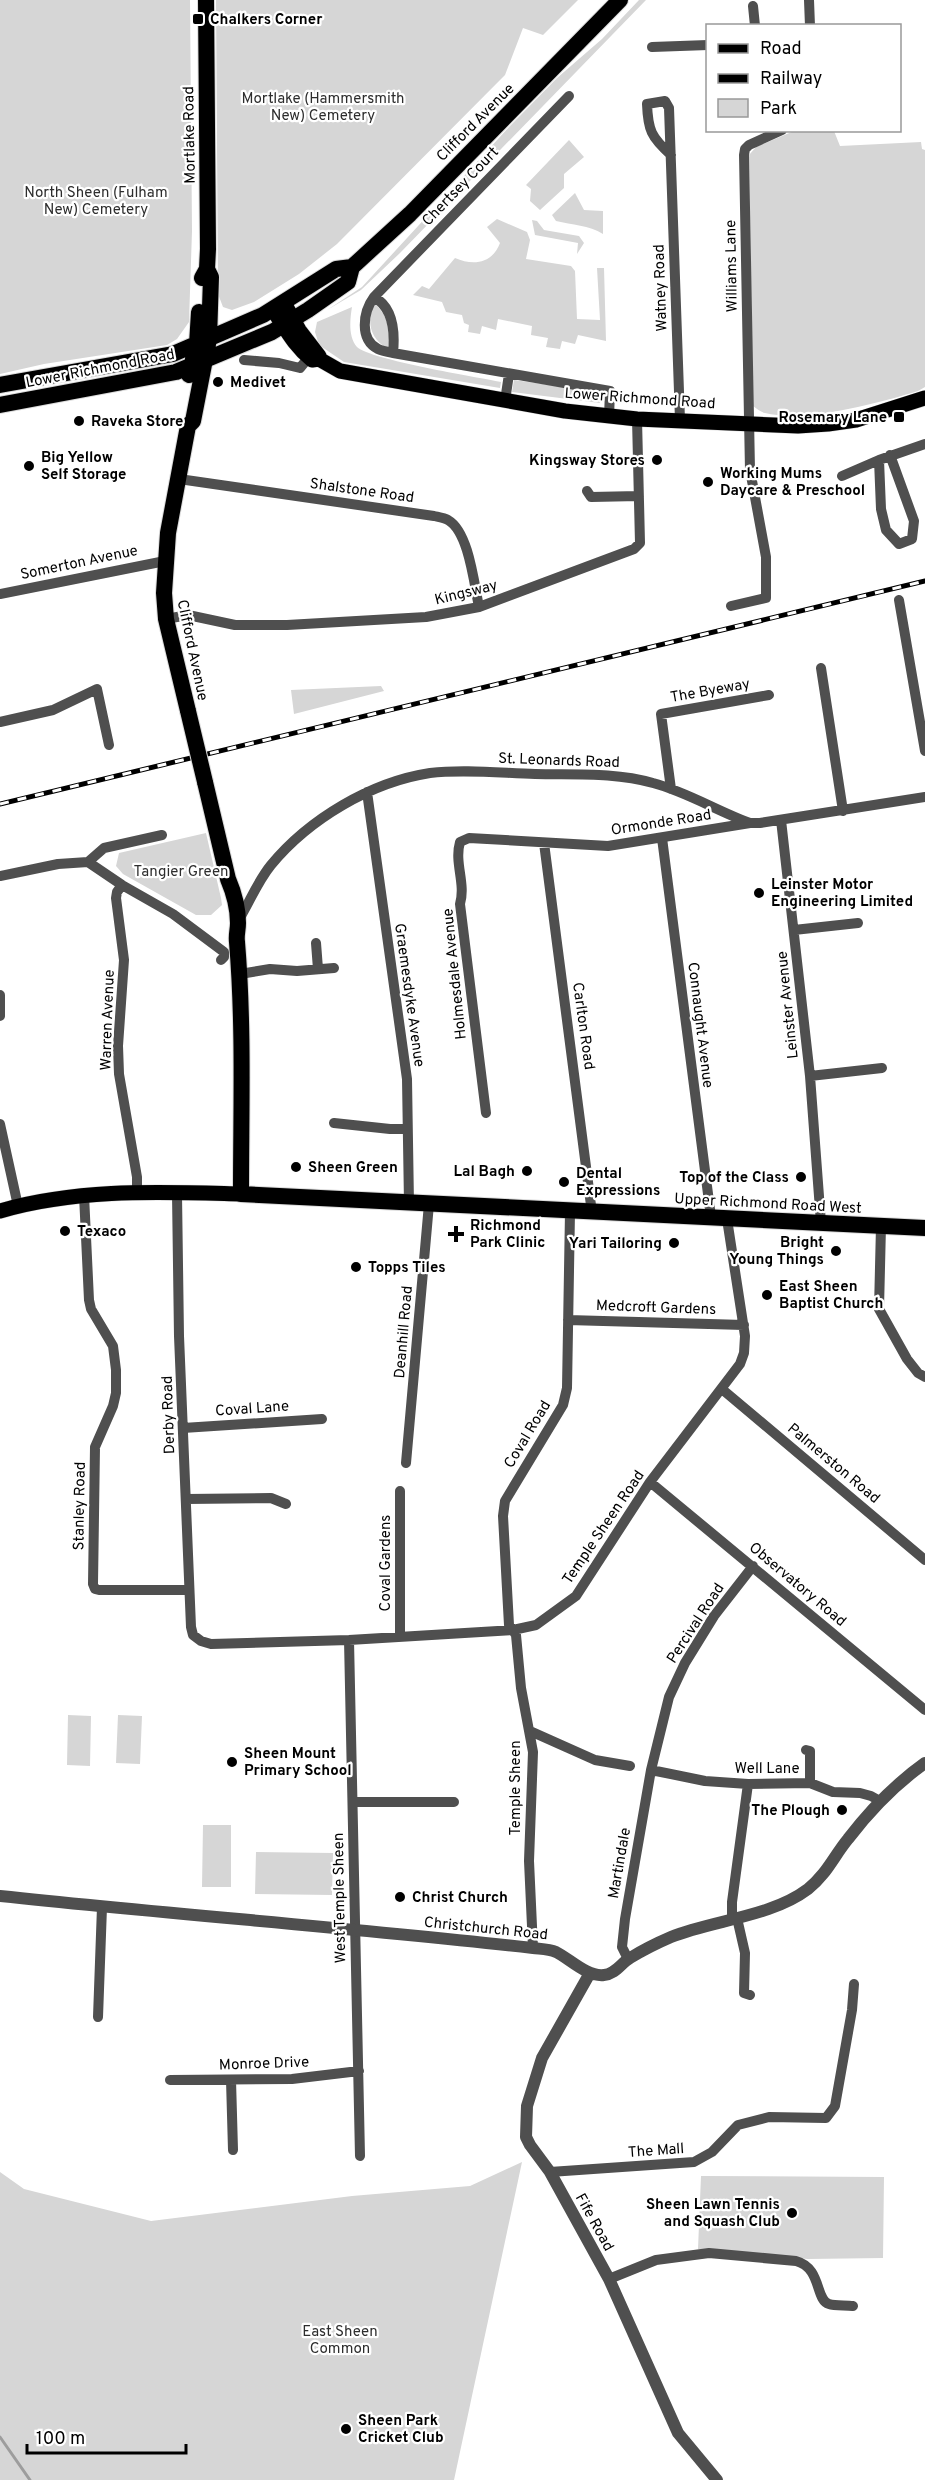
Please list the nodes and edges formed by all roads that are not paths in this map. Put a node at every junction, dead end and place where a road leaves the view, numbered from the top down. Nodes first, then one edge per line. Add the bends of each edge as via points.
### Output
1 (206, 0) edge
2 (620, 0) edge
3 (809, 0) edge
4 (753, 6) dead end
5 (755, 24) edge
6 (810, 24) edge
7 (706, 45) edge
8 (651, 47) dead end
9 (569, 96) dead end
10 (778, 132) edge
11 (671, 155) junction
12 (352, 267) junction
13 (374, 297) junction
14 (279, 306) junction
15 (289, 323) junction
16 (203, 342) junction
17 (393, 353) junction
18 (314, 355) junction
19 (244, 360) dead end
20 (198, 364) junction
21 (64, 374) junction
22 (509, 374) junction
23 (0, 385) edge
24 (68, 393) junction
25 (925, 400) edge
26 (505, 401) junction
27 (0, 405) edge
28 (609, 417) junction
29 (637, 419) junction
30 (680, 420) junction
31 (751, 424) junction
32 (925, 444) edge
33 (890, 455) junction
34 (879, 460) junction
35 (842, 477) dead end
36 (179, 479) junction
37 (587, 491) dead end
38 (639, 496) junction
39 (165, 561) junction
40 (0, 594) edge
41 (899, 600) dead end
42 (730, 606) dead end
43 (479, 607) junction
44 (166, 619) junction
45 (821, 668) dead end
46 (769, 695) dead end
47 (0, 722) edge
48 (109, 745) dead end
49 (925, 751) edge
50 (671, 789) junction
51 (367, 792) junction
52 (925, 797) edge
53 (843, 811) junction
54 (781, 820) junction
55 (750, 823) junction
56 (162, 835) dead end
57 (469, 838) joint
58 (662, 838) junction
59 (544, 843) junction
60 (88, 862) junction
61 (0, 876) edge
62 (228, 879) junction
63 (122, 885) junction
64 (238, 917) junction
65 (858, 923) dead end
66 (794, 930) junction
67 (237, 938) junction
68 (316, 943) dead end
69 (221, 960) dead end
70 (334, 968) dead end
71 (318, 969) junction
72 (240, 974) junction
73 (0, 995) edge
74 (0, 1016) edge
75 (882, 1068) dead end
76 (810, 1076) junction
77 (486, 1113) dead end
78 (334, 1122) dead end
79 (0, 1124) edge
80 (407, 1129) junction
81 (137, 1192) junction
82 (177, 1194) junction
83 (241, 1194) junction
84 (84, 1195) junction
85 (409, 1204) junction
86 (429, 1204) junction
87 (18, 1206) junction
88 (0, 1211) edge
89 (570, 1212) junction
90 (592, 1213) junction
91 (719, 1218) junction
92 (821, 1223) junction
93 (881, 1227) junction
94 (925, 1228) edge
95 (568, 1320) junction
96 (744, 1325) junction
97 (925, 1377) edge
98 (723, 1390) junction
99 (322, 1419) dead end
100 (183, 1428) junction
101 (406, 1462) dead end
102 (650, 1482) junction
103 (400, 1491) dead end
104 (186, 1499) junction
105 (286, 1504) dead end
106 (925, 1560) edge
107 (753, 1566) junction
108 (189, 1590) junction
109 (513, 1630) junction
110 (193, 1635) joint
111 (400, 1635) junction
112 (349, 1640) junction
113 (925, 1710) edge
114 (530, 1731) junction
115 (806, 1750) dead end
116 (925, 1762) edge
117 (630, 1766) dead end
118 (651, 1770) junction
119 (810, 1783) junction
120 (748, 1784) junction
121 (880, 1801) junction
122 (353, 1802) junction
123 (454, 1802) dead end
124 (0, 1896) edge
125 (102, 1907) junction
126 (734, 1919) junction
127 (355, 1928) junction
128 (534, 1948) junction
129 (628, 1959) junction
130 (590, 1973) junction
131 (854, 1984) dead end
132 (750, 1995) dead end
133 (98, 2016) dead end
134 (359, 2071) junction
135 (170, 2080) dead end
136 (231, 2080) junction
137 (233, 2150) dead end
138 (360, 2156) dead end
139 (550, 2172) junction
140 (609, 2279) junction
141 (822, 2300) junction
142 (811, 2304) dead end
143 (853, 2306) dead end
144 (717, 2480) edge

1 - 16 highway, Mortlake Road via 207,269 211,277
2 - 12 highway, Clifford Avenue via 410,214
3 - 6 street
4 - 5 street
7 - 8 street
9 - 13 street, Chertsey Court
10 - 31 street, Williams Lane via 749,145 744,155
11 - 11 street, Watney Road via 669,108 665,101 647,104 648,126 655,141
11 - 30 street, Watney Road
12 - 14 highway, Clifford Avenue via 336,269
12 - 15 highway, Clifford Avenue via 348,282
13 - 17 street via 393,321
13 - 17 street, Chertsey Court via 368,305 364,328 377,349
14 - 15 main road, Lower Richmond Road
14 - 16 highway, Clifford Avenue
15 - 18 main road, Lower Richmond Road via 294,344
15 - 20 highway, Clifford Avenue
16 - 20 highway, Mortlake Road
16 - 21 highway, Lower Richmond Road via 172,355
17 - 22 street, Chertsey Court
18 - 19 street via 300,368
18 - 26 main road, Lower Richmond Road via 340,371
20 - 24 highway, Lower Richmond Road via 148,379
20 - 36 highway, Clifford Avenue via 192,422 188,426
21 - 23 highway, Lower Richmond Road
21 - 24 highway
22 - 26 street
22 - 28 street, Chertsey Court via 610,391
24 - 27 highway, Lower Richmond Road
25 - 31 main road, Lower Richmond Road via 828,424
26 - 28 main road, Lower Richmond Road
28 - 29 main road, Lower Richmond Road
29 - 30 main road, Lower Richmond Road
29 - 38 street, Kingsway
30 - 31 main road, Lower Richmond Road
31 - 42 street, Williams Lane via 750,470 766,557 766,598
32 - 33 street
33 - 34 street
33 - 34 street via 914,521 912,539 899,544 886,530
34 - 35 street
36 - 39 highway, Clifford Avenue
36 - 43 street, Shalstone Road via 449,521 465,544
37 - 38 street via 591,497
38 - 43 street, Kingsway via 640,543 634,549
39 - 40 street, Somerton Avenue
39 - 44 highway, Clifford Avenue
41 - 49 street
43 - 44 street, Kingsway via 426,617 357,622 235,625 188,615
44 - 62 highway, Clifford Avenue, bridge
45 - 53 street
46 - 50 street, The Byeway via 661,714
47 - 48 street via 53,710 97,689
50 - 51 street, St. Leonards Road via 606,776 465,772 431,773
50 - 55 street, St. Leonards Road
51 - 64 street, St. Leonards Road via 314,826 272,864
51 - 80 street, Graemesdyke Avenue via 407,1080
52 - 53 street, St. Leonards Road
53 - 54 street, St. Leonards Road
54 - 55 street, St. Leonards Road
54 - 66 street, Leinster Avenue
55 - 58 street, Ormonde Road
56 - 60 street via 104,848
57 - 59 street, Ormonde Road
57 - 77 street, Holmesdale Avenue via 460,842 457,851 463,892 460,904
58 - 59 street, Ormonde Road via 608,846
58 - 91 street, Connaught Avenue
59 - 90 street, Carlton Road
60 - 61 street
60 - 63 street
62 - 64 highway, Clifford Avenue
62 - 67 highway, Clifford Avenue
63 - 69 street via 194,928 224,952
63 - 81 street, Warren Avenue via 116,898 124,960 119,1074
64 - 67 highway, Clifford Avenue
65 - 66 street, Leinster Avenue
66 - 76 street, Leinster Avenue
67 - 72 highway, Clifford Avenue
68 - 71 street
70 - 71 street
71 - 72 street via 281,968
72 - 83 highway, Clifford Avenue
73 - 74 street
75 - 76 street, Leinster Avenue
76 - 92 street, Leinster Avenue
78 - 80 street
79 - 87 street
80 - 85 street, Graemesdyke Avenue
81 - 82 main road, Upper Richmond Road West
81 - 84 main road, Upper Richmond Road West
82 - 83 main road, Upper Richmond Road West
82 - 100 street, Derby Road
83 - 85 highway, Upper Richmond Road West
84 - 87 main road, Upper Richmond Road West
84 - 108 street, Stanley Road via 89,1300 113,1346 116,1370 113,1406 94,1447 93,1584 99,1590
85 - 86 highway, Upper Richmond Road West
86 - 89 highway, Upper Richmond Road West
86 - 101 street, Deanhill Road
87 - 88 main road, Upper Richmond Road West
89 - 90 highway, Upper Richmond Road West
89 - 95 street, Coval Road
90 - 91 highway, Upper Richmond Road West
91 - 92 highway, Upper Richmond Road West
91 - 96 street, Temple Sheen Road
92 - 93 highway, Upper Richmond Road West
93 - 94 highway, Upper Richmond Road West
93 - 97 street via 879,1309 907,1359
95 - 96 street, Medcroft Gardens
95 - 109 street, Coval Road via 567,1389 563,1405 505,1501 508,1614
96 - 98 street, Temple Sheen Road via 744,1353
98 - 102 street, Temple Sheen Road
98 - 106 street, Palmerston Road
99 - 100 street, Coval Lane
100 - 104 street, Derby Road
102 - 107 street, Observatory Road
102 - 109 street, Temple Sheen Road via 576,1596 536,1624
103 - 111 street, Coval Gardens
104 - 105 street via 271,1498
104 - 108 street, Derby Road
107 - 113 street, Observatory Road
107 - 118 street, Percival Road via 714,1616 685,1663 669,1697
108 - 110 street, Derby Road
109 - 111 street, Temple Sheen Road
109 - 114 street, Temple Sheen
110 - 112 street, Temple Sheen Road via 211,1644
111 - 112 street, Temple Sheen Road
112 - 122 street, West Temple Sheen
114 - 117 street via 595,1760
114 - 128 street, Temple Sheen via 533,1752 529,1861
115 - 119 street via 810,1751
116 - 121 street
118 - 120 street, Well Lane via 705,1781
118 - 129 street, Martindale via 625,1919 622,1947
119 - 120 street, Well Lane
119 - 121 street, Well Lane
120 - 126 street via 733,1893
121 - 126 street via 829,1868 807,1889
122 - 123 street
122 - 127 street, West Temple Sheen
124 - 125 street, Christchurch Road
125 - 127 street, Christchurch Road
125 - 133 street
126 - 129 street via 678,1934
126 - 132 street via 745,1953 744,1993
127 - 128 street, Christchurch Road
127 - 134 street, West Temple Sheen
128 - 130 street, Christchurch Road via 554,1951
129 - 130 street via 615,1972 603,1976
130 - 139 street, Fife Road via 542,2058 527,2106 526,2137
131 - 139 street, The Mall via 835,2106 826,2118 769,2117 738,2125 712,2152 694,2162
134 - 136 street, Monroe Drive via 292,2079
134 - 138 street, West Temple Sheen
135 - 136 street, Monroe Drive
136 - 137 street
139 - 140 street, Fife Road
140 - 141 street via 656,2260 694,2254 796,2261 806,2263 812,2271
140 - 144 street, Fife Road via 678,2433
141 - 142 street
141 - 143 street

